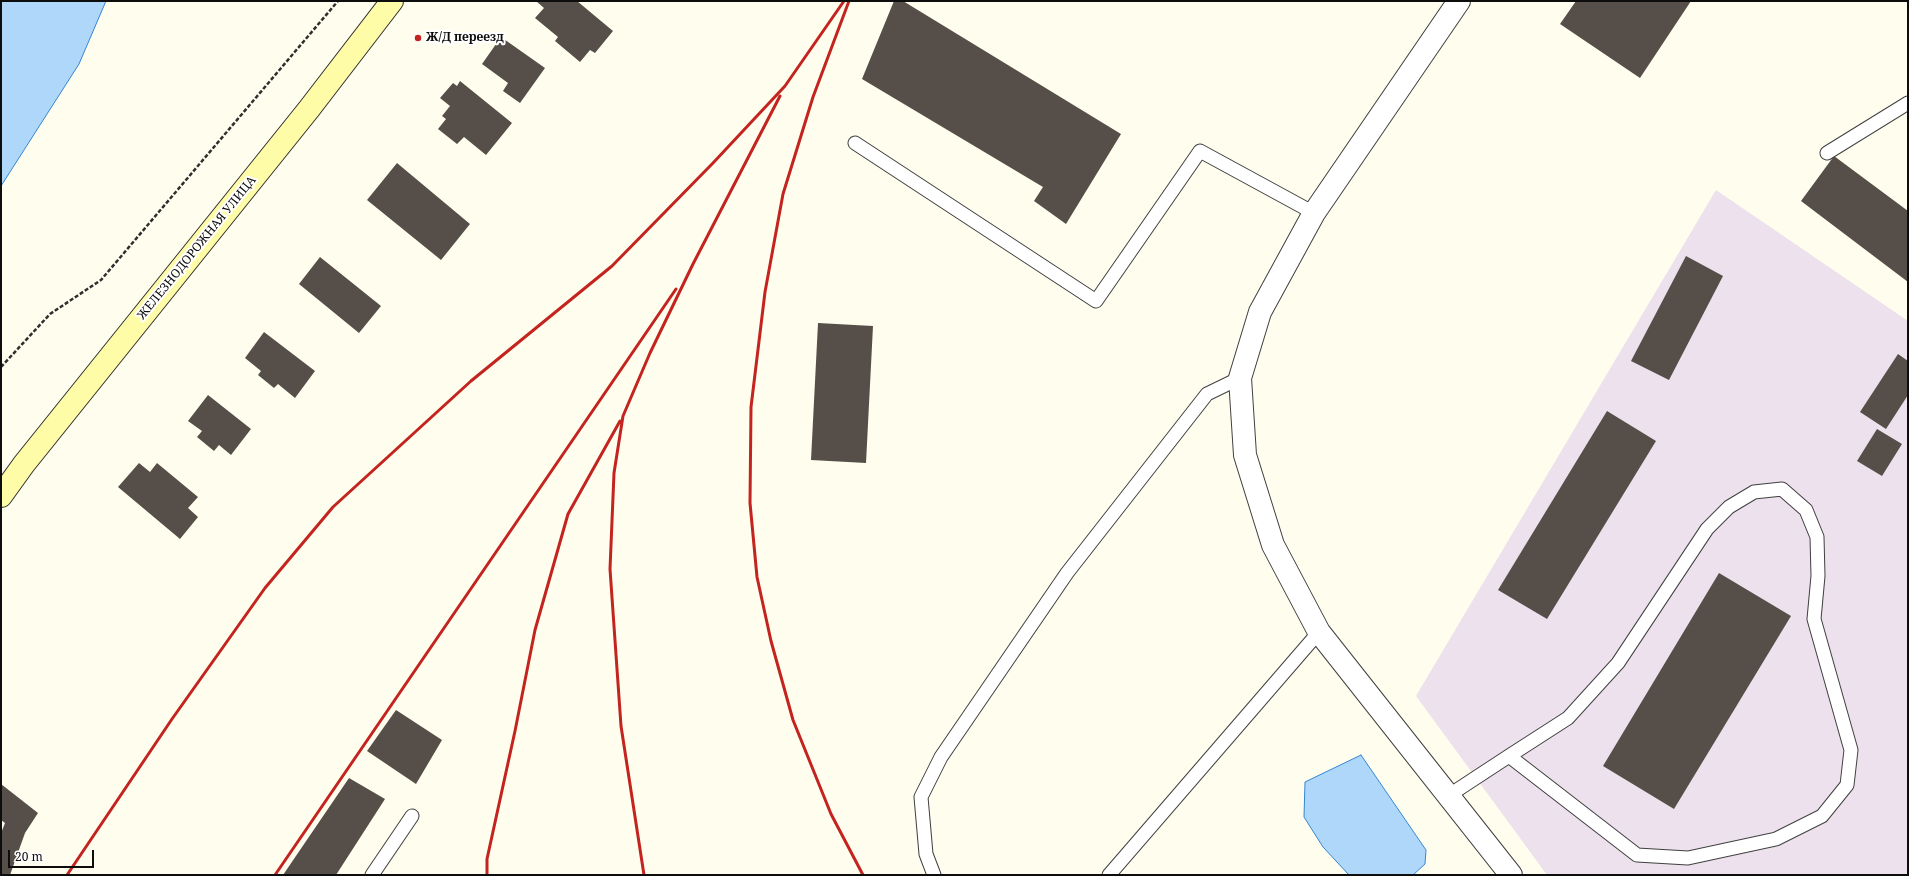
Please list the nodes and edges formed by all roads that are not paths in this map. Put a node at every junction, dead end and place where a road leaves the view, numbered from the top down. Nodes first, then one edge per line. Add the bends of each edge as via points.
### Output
1 (392, 1) edge
2 (1459, 1) edge
3 (1908, 103) edge
4 (855, 143) dead end
5 (1827, 153) dead end
6 (1314, 213) junction
7 (1240, 378) junction
8 (1, 496) edge
9 (1319, 632) junction
10 (1509, 756) junction
11 (1448, 796) junction
12 (412, 816) dead end
13 (372, 875) edge
14 (934, 875) edge
15 (1109, 875) edge
16 (1510, 875) edge

1 - 8 main road, ЖЕЛЕЗНОДОРОЖНАЯ УЛИЦА
2 - 6 street
3 - 5 lane
4 - 6 lane via 1096,300 1200,151
6 - 7 street via 1260,312
7 - 9 street via 1246,455 1273,545
7 - 14 lane via 1207,394 1192,413 1067,573 941,757 921,797 926,854
9 - 11 street
9 - 15 lane
10 - 10 lane via 1568,718 1618,663 1707,529 1729,507 1754,492 1782,489 1806,510 1817,537 1818,576 1814,619 1851,750 1847,785 1822,816 1776,839 1688,858 1637,855
10 - 11 lane
11 - 16 street
12 - 13 lane

